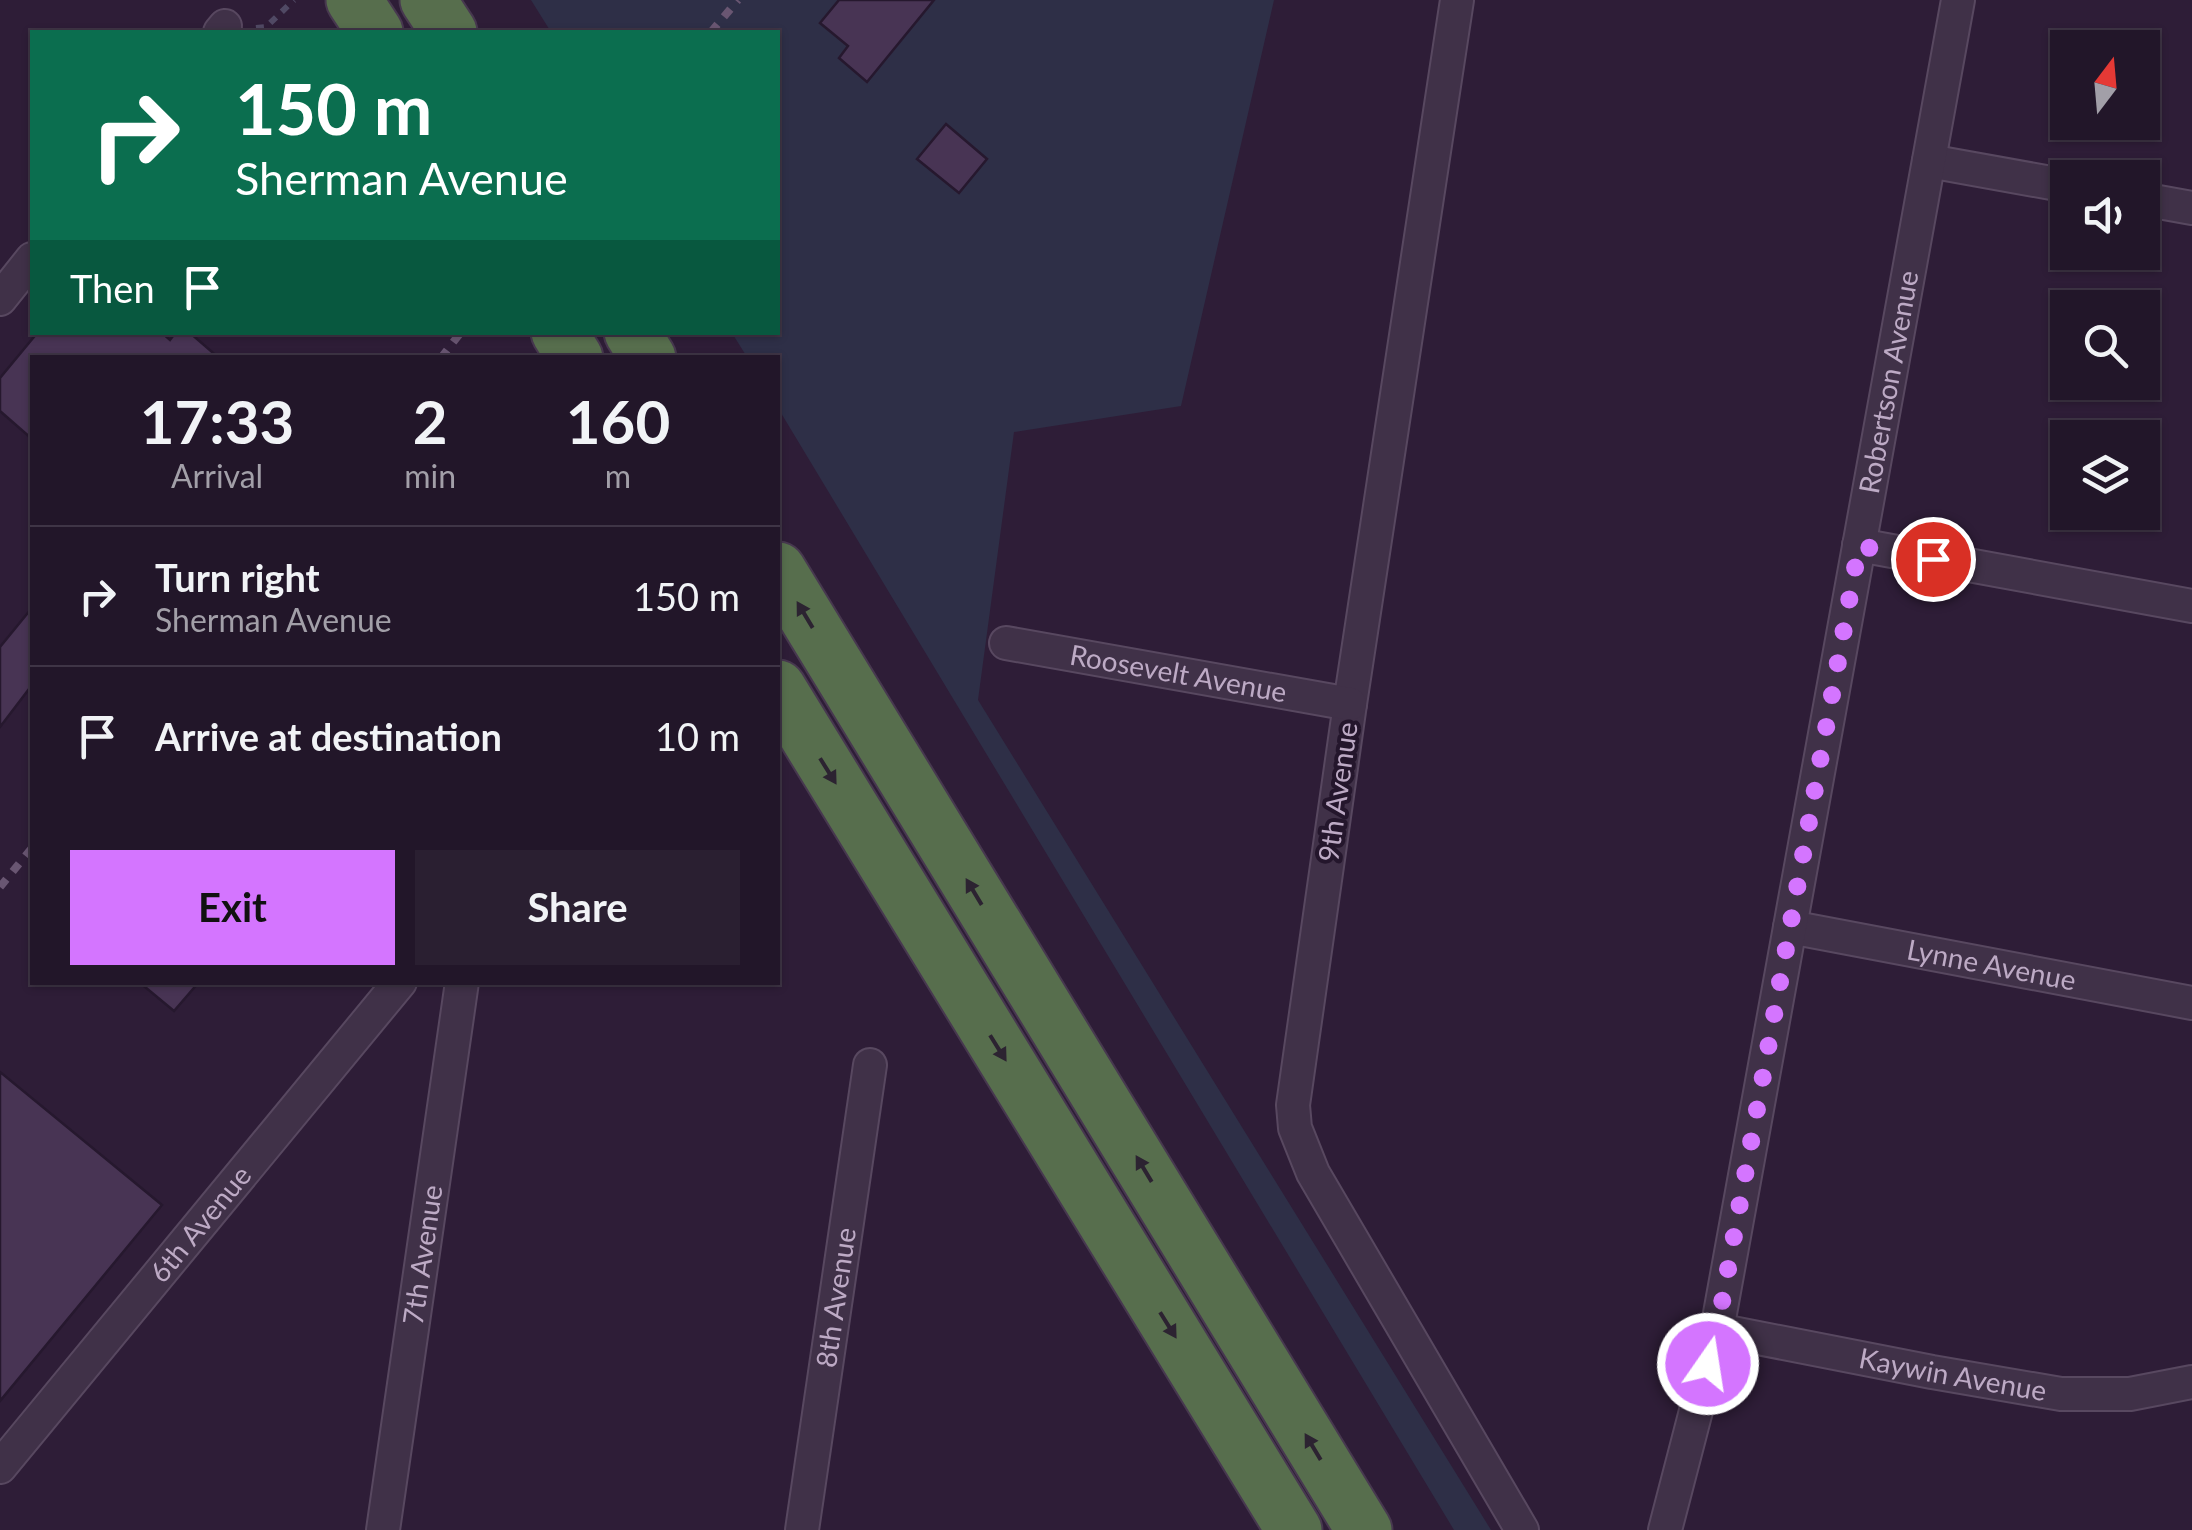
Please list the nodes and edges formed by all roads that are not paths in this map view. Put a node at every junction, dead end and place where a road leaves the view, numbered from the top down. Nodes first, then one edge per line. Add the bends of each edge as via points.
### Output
1 (354, 0) edge
2 (428, 0) edge
3 (1458, 0) edge
4 (1958, 0) edge
5 (374, 30) edge
6 (448, 30) edge
7 (1929, 161) junction
8 (2050, 183) edge
9 (2160, 202) edge
10 (2192, 208) edge
11 (30, 262) edge
12 (0, 299) edge
13 (1859, 546) junction
14 (780, 573) edge
15 (2192, 606) edge
16 (1006, 643) dead end
17 (780, 691) edge
18 (1350, 704) junction
19 (1790, 927) junction
20 (398, 985) edge
21 (462, 985) edge
22 (2192, 1002) edge
23 (870, 1066) dead end
24 (1717, 1330) junction
25 (2192, 1382) edge
26 (0, 1467) edge
27 (383, 1530) edge
28 (802, 1530) edge
29 (1294, 1530) edge
30 (1364, 1530) edge
31 (1522, 1530) edge
32 (1664, 1530) edge

1 - 5 highway
2 - 6 highway
3 - 18 street, 9th Avenue
4 - 7 street, Robertson Avenue
7 - 8 street
7 - 13 street, Robertson Avenue
9 - 10 street
11 - 12 street
13 - 15 street
13 - 19 street, Robertson Avenue
30 -> 14 highway
16 - 18 street, Roosevelt Avenue
17 -> 29 highway
18 - 31 street, 9th Avenue via 1294,1128 1313,1174
19 - 22 street, Lynne Avenue
19 - 24 street, Robertson Avenue
20 - 26 street, 6th Avenue
21 - 27 street, 7th Avenue
23 - 28 street, 8th Avenue
24 - 25 street, Kaywin Avenue via 2060,1394 2130,1394
24 - 32 street, Robertson Avenue

